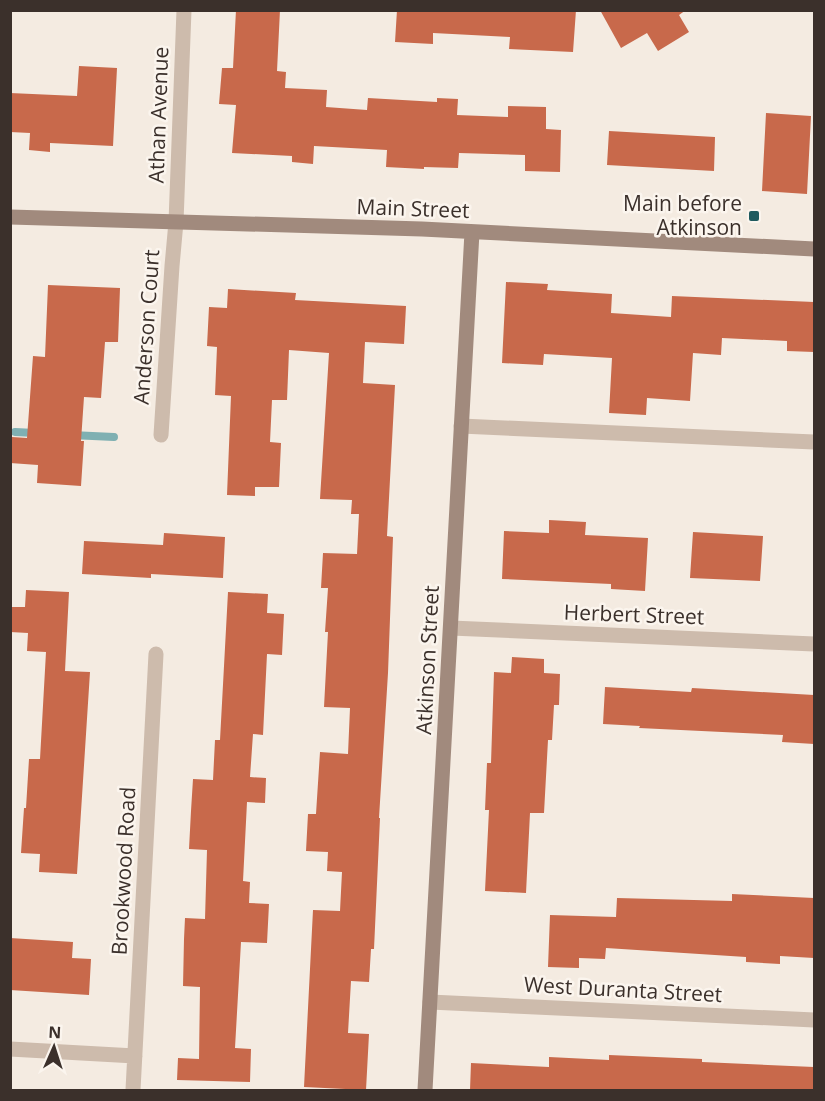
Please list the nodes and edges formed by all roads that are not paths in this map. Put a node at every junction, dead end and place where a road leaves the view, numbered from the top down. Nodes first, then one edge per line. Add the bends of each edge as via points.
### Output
1 (184, 10) edge
2 (10, 217) edge
3 (176, 222) junction
4 (472, 232) junction
5 (814, 249) edge
6 (461, 426) junction
7 (161, 435) dead end
8 (814, 442) edge
9 (451, 628) junction
10 (814, 644) edge
11 (156, 654) dead end
12 (430, 1002) junction
13 (814, 1020) edge
14 (10, 1049) edge
15 (135, 1056) junction
16 (133, 1090) edge
17 (424, 1090) edge

1 - 3 street, Athan Avenue
2 - 3 street, Main Street
3 - 4 street, Main Street
3 - 7 street, Anderson Court
4 - 5 street, Main Street
4 - 6 street, Atkinson Street
6 - 8 street
6 - 9 street, Atkinson Street
9 - 10 street, Herbert Street
9 - 12 street, Atkinson Street
11 - 15 street, Brookwood Road
12 - 13 street, West Duranta Street
12 - 17 street, Atkinson Street
14 - 15 street
15 - 16 street, Brookwood Road

